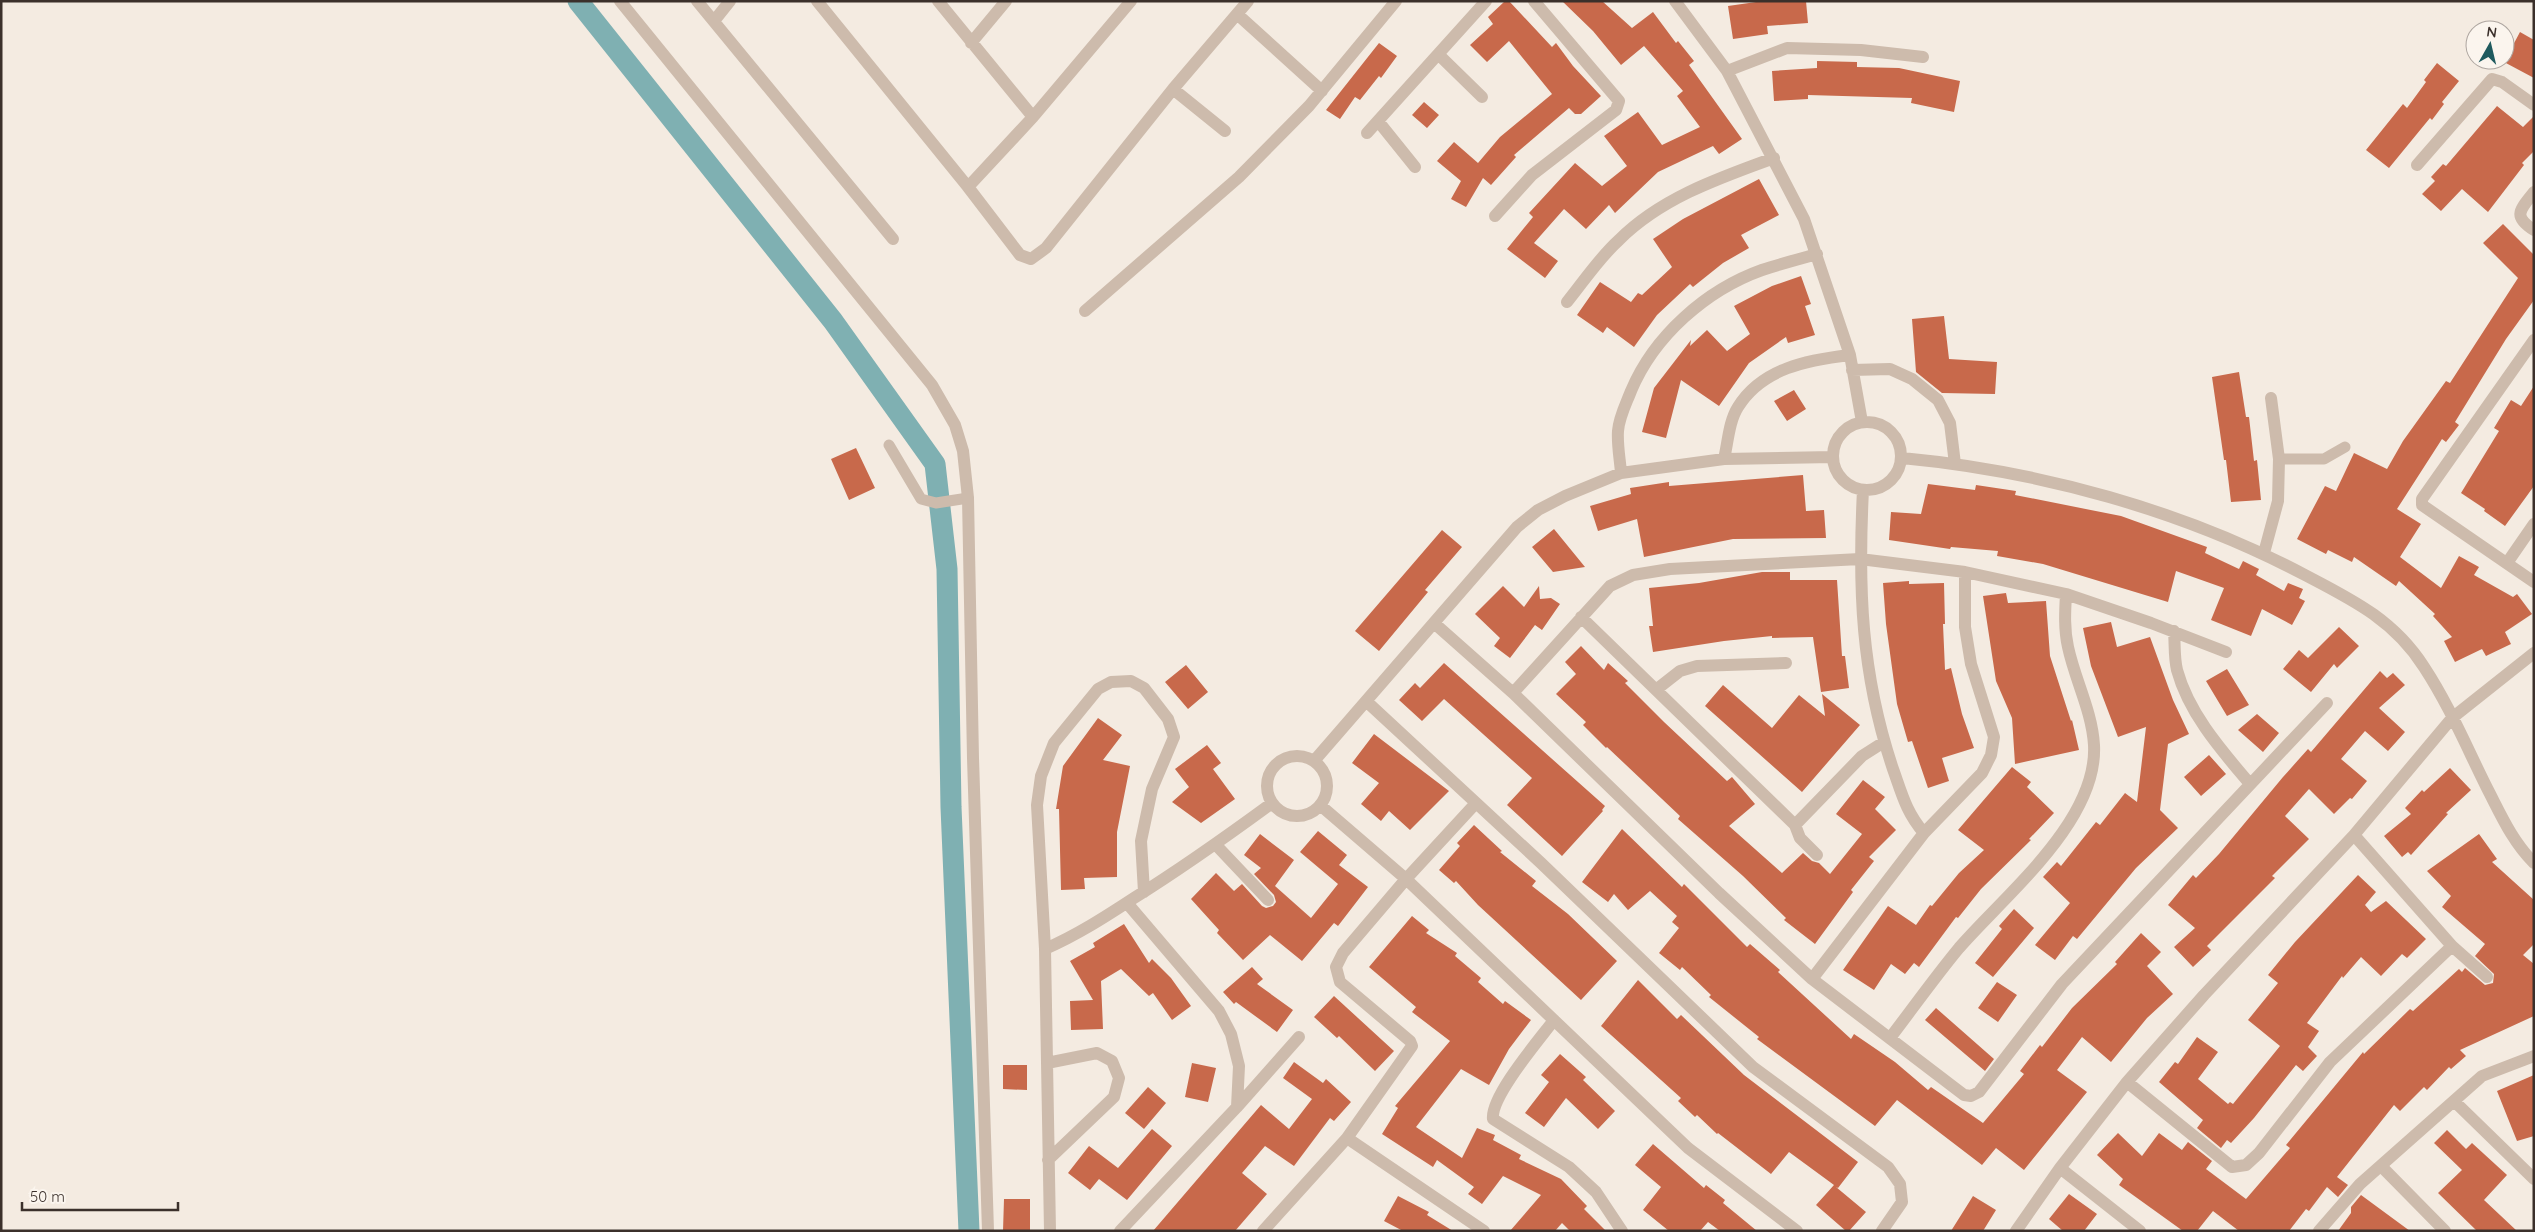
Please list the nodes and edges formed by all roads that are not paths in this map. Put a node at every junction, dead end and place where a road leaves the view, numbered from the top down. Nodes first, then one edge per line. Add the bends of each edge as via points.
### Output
1 (620, 1) edge
2 (697, 1) edge
3 (730, 1) edge
4 (817, 1) edge
5 (938, 1) edge
6 (1006, 1) edge
7 (1131, 1) edge
8 (1248, 1) edge
9 (1396, 1) edge
10 (1486, 1) edge
11 (1534, 1) edge
12 (1675, 1) edge
13 (1237, 14) junction
14 (714, 21) junction
15 (971, 43) junction
16 (1439, 55) junction
17 (1923, 57) dead end
18 (1727, 71) junction
19 (1174, 89) junction
20 (1322, 92) junction
21 (1482, 97) dead end
22 (2534, 105) edge
23 (1032, 118) junction
24 (1378, 121) junction
25 (1225, 131) dead end
26 (1367, 134) dead end
27 (1774, 158) junction
28 (2417, 166) dead end
29 (1415, 167) dead end
30 (968, 187) junction
31 (2534, 192) edge
32 (1495, 216) dead end
33 (2534, 230) edge
34 (893, 239) dead end
35 (1817, 254) junction
36 (1567, 302) dead end
37 (1085, 311) dead end
38 (2534, 340) edge
39 (1850, 355) junction
40 (1852, 370) junction
41 (2271, 398) dead end
42 (1862, 422) junction
43 (889, 445) dead end
44 (2345, 447) dead end
45 (1832, 457) junction
46 (1902, 458) junction
47 (1724, 459) junction
48 (2278, 459) junction
49 (1955, 464) junction
50 (1621, 473) junction
51 (1863, 490) junction
52 (968, 498) junction
53 (2534, 524) edge
54 (2264, 553) junction
55 (1860, 560) junction
56 (2507, 563) junction
57 (1965, 572) junction
58 (2534, 582) edge
59 (2066, 594) junction
60 (1581, 617) junction
61 (1434, 623) junction
62 (2174, 632) junction
63 (2226, 652) dead end
64 (2534, 653) edge
65 (1786, 664) dead end
66 (1657, 689) junction
67 (1514, 693) junction
68 (1366, 701) junction
69 (2327, 702) dead end
70 (2452, 718) junction
71 (1884, 742) junction
72 (1314, 761) junction
73 (2250, 784) junction
74 (1272, 803) junction
75 (1476, 803) junction
76 (1320, 805) junction
77 (1795, 825) junction
78 (1924, 833) junction
79 (2354, 835) junction
80 (1216, 845) junction
81 (1817, 855) dead end
82 (2534, 863) edge
83 (1406, 879) junction
84 (1144, 892) junction
85 (1268, 900) dead end
86 (1127, 903) junction
87 (2452, 946) junction
88 (1045, 949) junction
89 (2487, 977) dead end
90 (1812, 978) junction
91 (1554, 1020) junction
92 (1298, 1037) dead end
93 (1890, 1038) junction
94 (2534, 1056) edge
95 (1047, 1063) junction
96 (2127, 1082) junction
97 (2454, 1101) junction
98 (1237, 1107) junction
99 (1347, 1138) junction
100 (1048, 1160) junction
101 (2381, 1166) junction
102 (2060, 1168) junction
103 (2532, 1175) edge
104 (988, 1231) edge
105 (1050, 1231) edge
106 (1120, 1231) edge
107 (1263, 1231) edge
108 (1484, 1231) edge
109 (1622, 1231) edge
110 (1797, 1231) edge
111 (1882, 1231) edge
112 (2016, 1231) edge
113 (2140, 1231) edge
114 (2319, 1231) edge
115 (2446, 1231) edge

1 - 52 street via 932,385 955,425 963,451
2 - 14 street
3 - 14 street
4 - 30 street
5 - 15 street
6 - 15 street
7 - 23 street
8 - 13 street
9 - 20 street
10 - 16 street
11 - 32 street via 1620,100 1620,105 1532,175
12 - 18 street
13 - 19 street
13 - 20 street
14 - 34 street
15 - 23 street
16 - 21 street
16 - 24 street
17 - 18 street via 1861,50 1787,48
18 - 27 street
19 - 25 street
19 - 30 street via 1046,248 1031,259 1020,255
20 - 37 street via 1239,177
22 - 28 street via 2502,82 2492,79
23 - 30 street
24 - 26 street
24 - 29 street
27 - 35 street
27 - 36 street via 1674,199 1642,221 1607,252
31 - 33 street via 2522,207 2519,218
35 - 39 street
35 - 50 street via 1761,270 1712,295 1677,323 1636,379 1620,418
38 - 56 street via 2422,499 2422,505
39 - 40 street
39 - 47 street via 1787,368 1768,377 1737,407
40 - 42 street
40 - 49 street via 1890,369 1912,379 1938,400 1950,423
41 - 48 street
42 - 45 street via 1840,434
42 - 46 street via 1874,422 1894,435
43 - 52 lane via 921,499 942,503
44 - 48 lane via 2324,459
45 - 47 street
45 - 51 street via 1842,479
46 - 49 street
46 - 51 street via 1899,469 1889,482
47 - 50 street
48 - 54 street via 2278,502
49 - 54 street via 2049,482 2146,508
50 - 61 street via 1538,510 1518,527
51 - 55 street
52 - 104 street
53 - 56 street
54 - 70 street via 2362,604 2400,634 2424,667
55 - 57 street
55 - 60 street via 1670,569 1633,575 1610,586
55 - 71 street via 1866,665
56 - 58 street
57 - 59 street
57 - 78 street via 1965,627 1971,664 1994,737 1991,755 1982,773
59 - 62 street
59 - 93 street via 2064,626 2068,648 2090,720 2094,747 2090,779 2078,810 2054,844 1958,949
60 - 66 street
60 - 67 street
61 - 67 street
61 - 68 street
62 - 63 street
62 - 73 street via 2177,670 2194,708 2218,745
64 - 70 street
65 - 66 street via 1697,666 1680,671
66 - 77 street
67 - 90 street
68 - 72 street
68 - 75 street
69 - 73 street
70 - 79 street
70 - 82 street via 2511,836
71 - 77 street via 1862,756
71 - 78 street via 1904,804
72 - 74 street via 1294,756 1276,765 1267,783
72 - 76 street via 1326,777 1327,787
73 - 93 street via 2062,984 1979,1092 1964,1095
74 - 76 street via 1296,816 1305,815
74 - 80 street
75 - 83 street
75 - 111 street via 1753,1066 1888,1167 1900,1184 1902,1202
76 - 83 street
77 - 81 street via 1800,838
78 - 90 street
79 - 87 street
79 - 96 street
80 - 84 street
80 - 85 street
83 - 91 street
83 - 99 street via 1343,953 1336,968 1340,982 1412,1046
84 - 86 street
84 - 88 street via 1141,841 1152,789 1174,737 1168,719 1144,688 1121,680 1098,689 1054,743 1041,776 1037,805
86 - 88 street via 1077,935
86 - 98 street via 1219,1011 1231,1034 1239,1066
87 - 89 street
87 - 96 street via 2330,1062 2246,1165 2232,1167
88 - 95 street
90 - 93 street
91 - 109 street via 1494,1104 1493,1119 1569,1166 1596,1192
91 - 110 street via 1688,1148
92 - 98 street
94 - 97 street via 2482,1076
95 - 100 street
95 - 100 street via 1097,1053 1112,1061 1118,1078 1114,1097
96 - 102 street
97 - 101 street
97 - 103 street
98 - 106 street
99 - 107 street
99 - 108 street
100 - 105 street
101 - 114 street via 2360,1184
101 - 115 street
102 - 112 street
102 - 113 street

